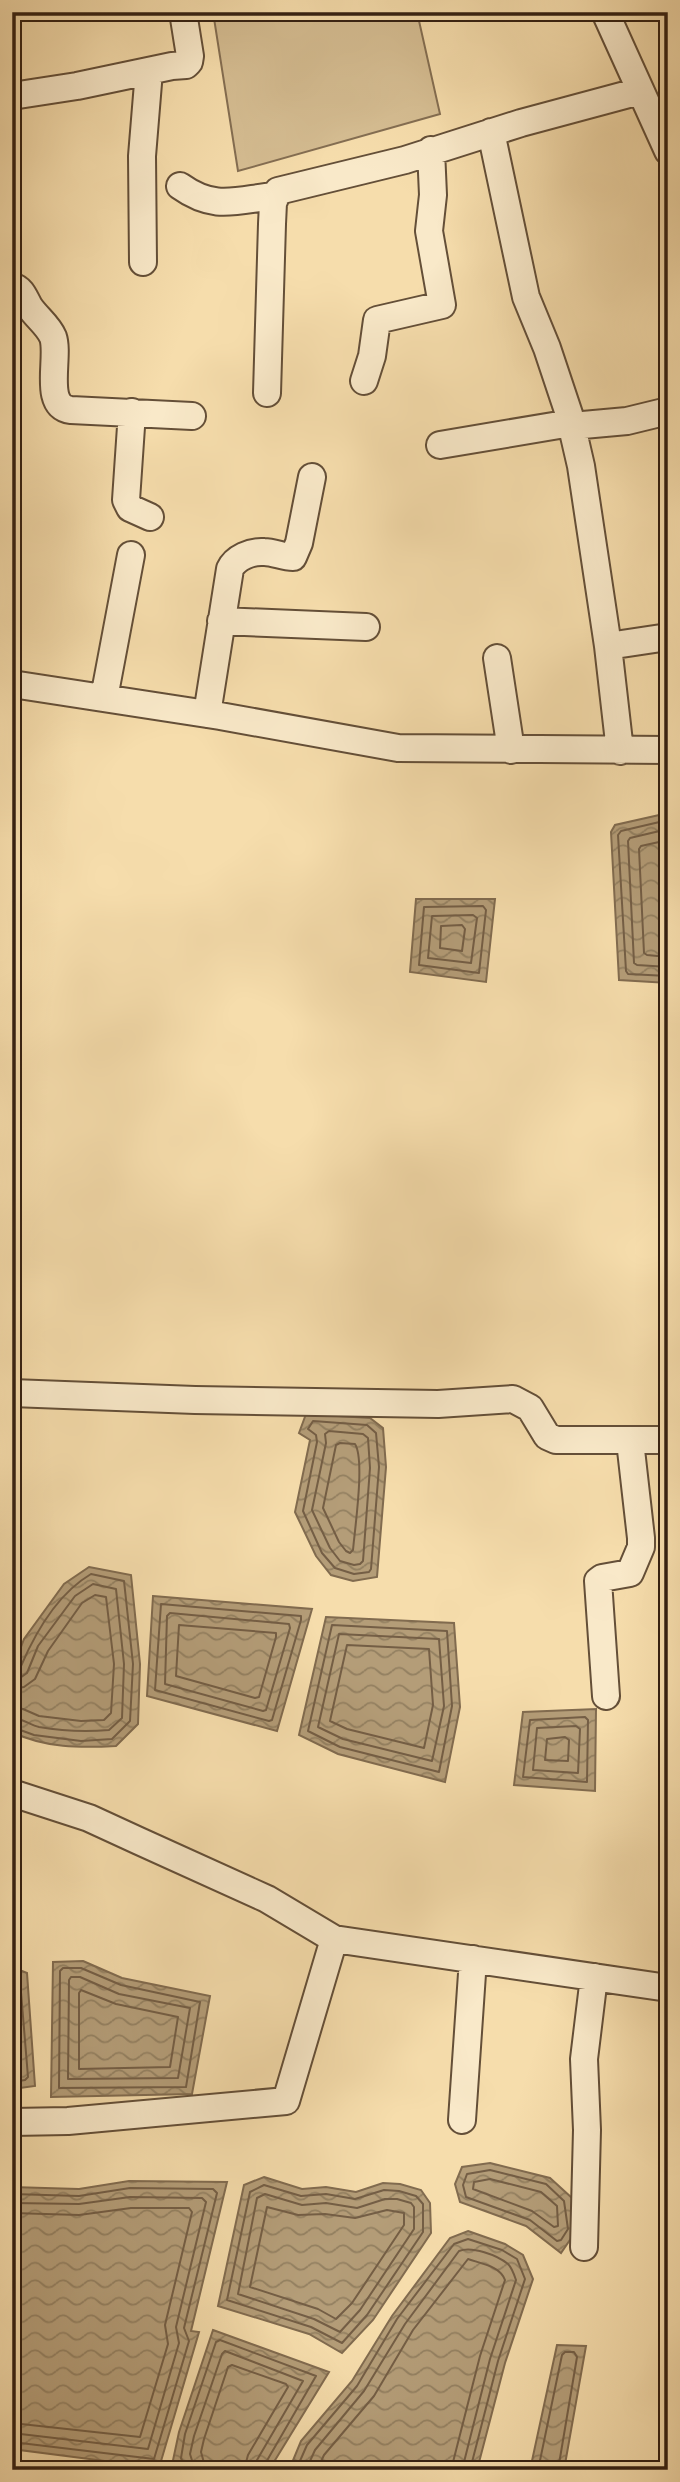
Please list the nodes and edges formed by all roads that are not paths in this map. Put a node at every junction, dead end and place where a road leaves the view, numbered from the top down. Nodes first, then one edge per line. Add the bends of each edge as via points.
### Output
1 (183, 12) edge
2 (605, 12) edge
3 (149, 71) junction
4 (640, 91) junction
5 (12, 96) edge
6 (491, 132) junction
7 (431, 150) junction
8 (668, 151) edge
9 (180, 186) dead end
10 (274, 196) junction
11 (143, 262) dead end
12 (12, 286) edge
13 (364, 381) dead end
14 (267, 393) dead end
15 (668, 411) edge
16 (132, 412) junction
17 (192, 416) dead end
18 (572, 425) junction
19 (440, 445) dead end
20 (312, 477) dead end
21 (150, 517) dead end
22 (131, 555) dead end
23 (221, 621) junction
24 (366, 627) dead end
25 (668, 637) edge
26 (608, 646) junction
27 (497, 658) dead end
28 (12, 684) edge
29 (104, 698) junction
30 (207, 714) junction
31 (511, 750) junction
32 (668, 750) edge
33 (620, 751) junction
34 (12, 1393) edge
35 (668, 1440) edge
36 (630, 1441) junction
37 (606, 1696) dead end
38 (12, 1793) edge
39 (334, 1939) junction
40 (473, 1959) junction
41 (594, 1977) junction
42 (668, 1988) edge
43 (462, 2120) dead end
44 (12, 2122) edge
45 (584, 2247) dead end

1 - 3 street via 190,62
2 - 4 street
3 - 5 street
3 - 11 street via 142,156
4 - 6 street
4 - 8 street
6 - 7 street
6 - 18 street via 526,298
7 - 10 street via 278,191
7 - 13 street via 429,231 442,304 377,320
9 - 10 street via 197,198 216,202
10 - 14 street
12 - 16 street via 20,289 53,337 54,390 61,407
15 - 18 street via 627,421
16 - 17 street
16 - 21 street via 126,500 130,508
18 - 19 street
18 - 26 street
20 - 23 street via 296,553 289,558 265,552 233,561
22 - 29 street
23 - 24 street
23 - 30 street
25 - 26 street
26 - 33 street
27 - 31 street
28 - 29 street
29 - 30 street
30 - 31 street via 398,748
31 - 33 street
32 - 33 street
34 - 36 street via 438,1404 513,1399 530,1408 550,1439
35 - 36 street
36 - 37 street via 641,1547 630,1573 598,1581
38 - 39 street via 127,1835 267,1899
39 - 40 street
39 - 44 street via 286,2101
40 - 41 street
40 - 43 street
41 - 42 street
41 - 45 street via 584,2059

